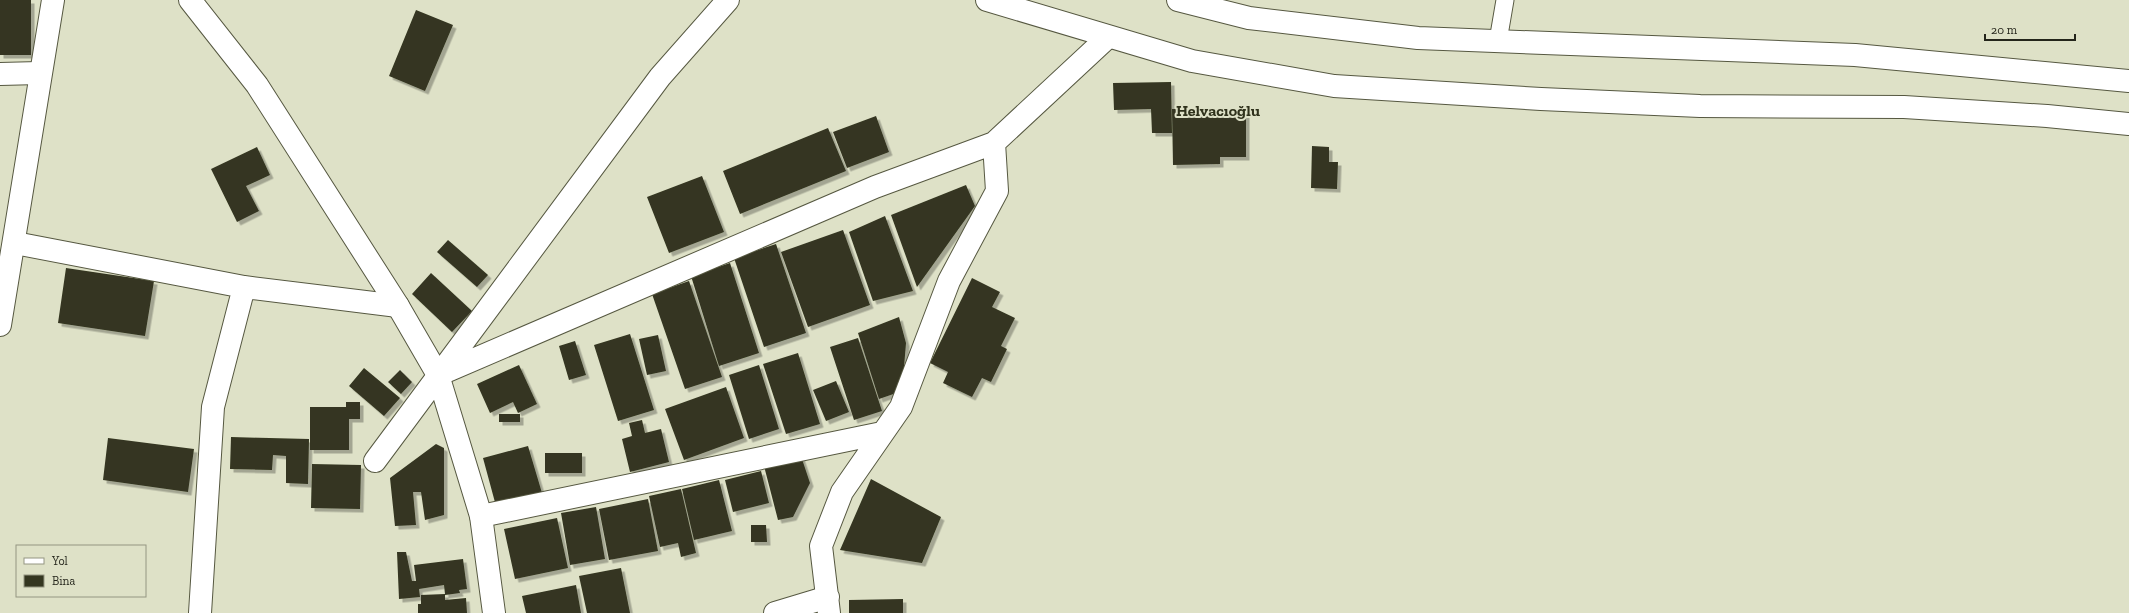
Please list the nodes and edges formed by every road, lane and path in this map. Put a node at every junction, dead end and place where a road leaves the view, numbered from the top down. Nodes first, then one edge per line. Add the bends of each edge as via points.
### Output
1 (53, 0) edge
2 (190, 0) edge
3 (728, 0) edge
4 (987, 0) edge
5 (1178, 0) edge
6 (1505, 0) edge
7 (1108, 37) junction
8 (1498, 41) junction
9 (0, 74) edge
10 (39, 74) junction
11 (2129, 81) edge
12 (2129, 124) edge
13 (994, 143) junction
14 (15, 243) junction
15 (4, 285) edge
16 (244, 287) junction
17 (398, 306) junction
18 (0, 325) edge
19 (438, 375) junction
20 (882, 433) junction
21 (375, 461) dead end
22 (481, 516) junction
23 (828, 605) edge
24 (200, 613) edge
25 (494, 613) edge
26 (775, 613) edge

1 - 10 street
2 - 17 street via 257,85
3 - 19 street via 660,77
4 - 7 street
5 - 8 street via 1248,18 1418,38
6 - 8 lane
7 - 12 street via 1192,61 1334,86 1700,106 1904,107
7 - 13 street
8 - 11 street via 1855,55
9 - 10 street
10 - 14 street
13 - 19 street via 874,187
13 - 20 street via 997,191 949,281 901,407
14 - 15 street
14 - 16 street
15 - 18 street
16 - 17 street
16 - 24 street via 213,407
17 - 19 street
19 - 21 street
19 - 22 street
20 - 22 street
20 - 23 street via 842,492 821,546
22 - 25 street
23 - 26 street

